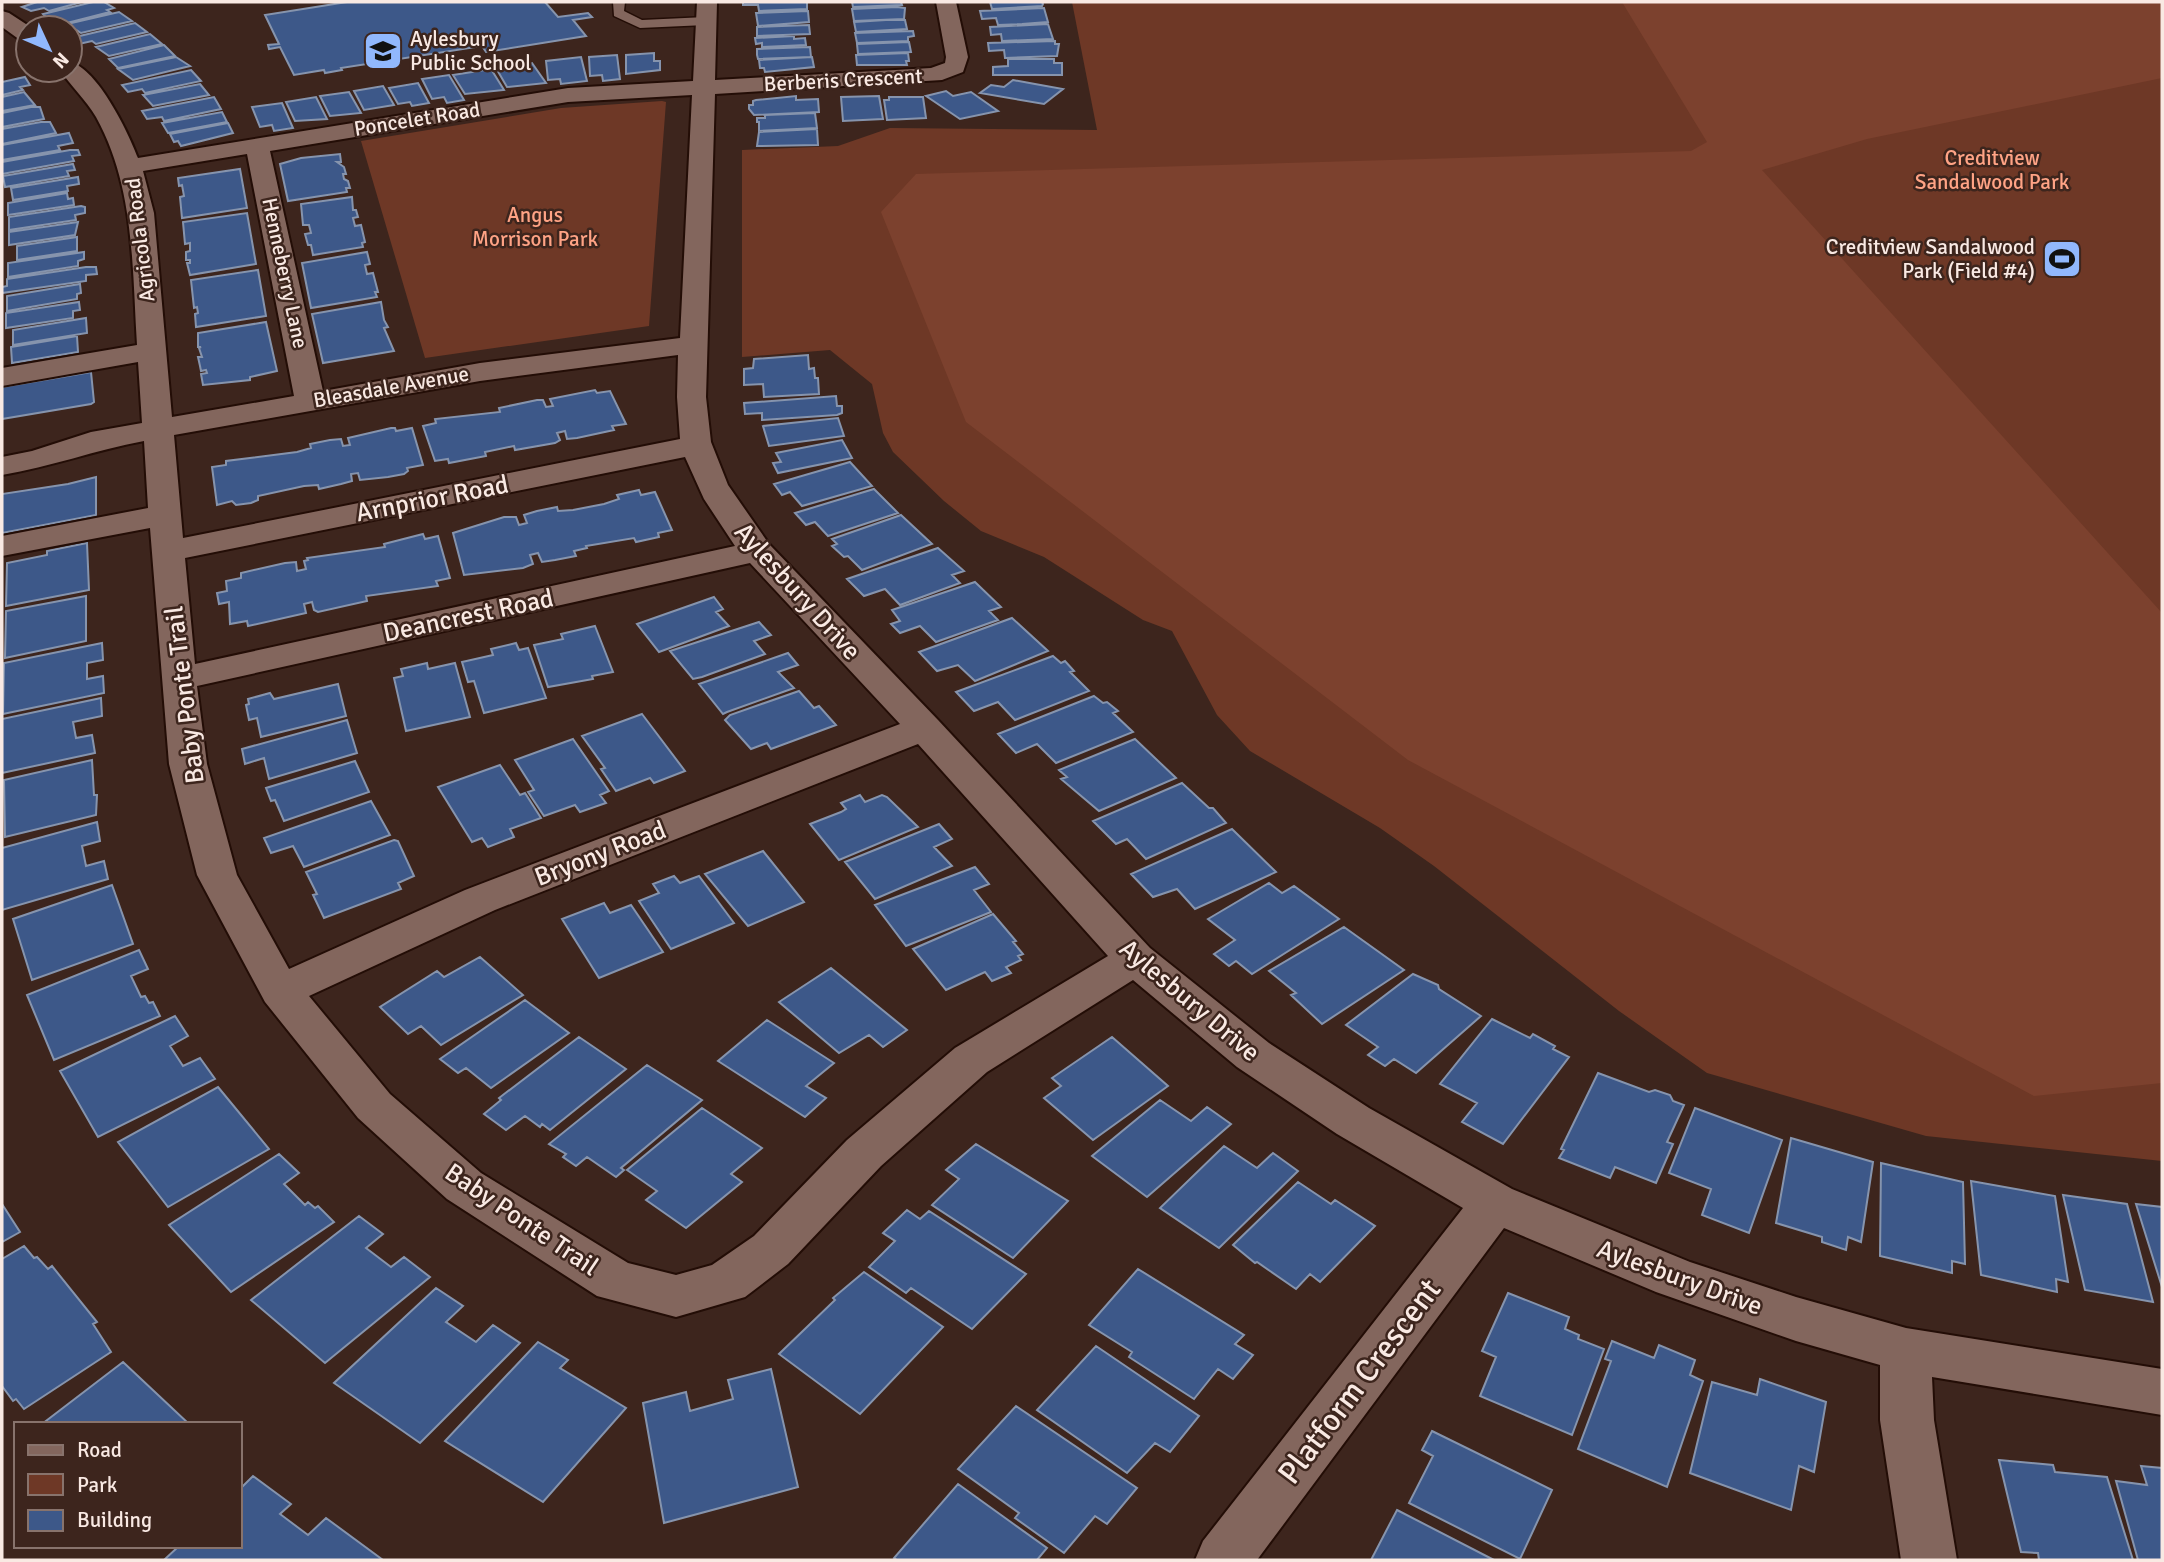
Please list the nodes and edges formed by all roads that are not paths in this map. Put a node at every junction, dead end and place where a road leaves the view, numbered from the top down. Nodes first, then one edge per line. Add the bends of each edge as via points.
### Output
1 (619, 2) edge
2 (946, 2) edge
3 (707, 12) edge
4 (82, 84) edge
5 (704, 87) junction
6 (257, 146) junction
7 (131, 166) junction
8 (693, 345) junction
9 (151, 351) junction
10 (2, 377) edge
11 (310, 401) junction
12 (158, 429) junction
13 (91, 441) junction
14 (696, 444) junction
15 (2, 450) edge
16 (2, 466) edge
17 (165, 514) junction
18 (2, 546) edge
19 (168, 551) junction
20 (757, 551) junction
21 (178, 678) junction
22 (925, 728) junction
23 (1135, 959) junction
24 (280, 991) junction
25 (1495, 1203) junction
26 (1906, 1350) junction
27 (2162, 1392) edge
28 (1223, 1560) edge
29 (1929, 1560) edge

1 - 3 lane via 618,13 640,24
2 - 5 street, Berberis Crescent via 957,57 955,67 943,73
3 - 5 street, Aylesbury Drive
4 - 7 street, Agricola Road via 103,110
5 - 6 street, Poncelet Road via 533,100
5 - 8 street, Aylesbury Drive
6 - 7 street, Poncelet Road
6 - 11 street, Henneberry Lane
7 - 9 street, Agricola Road via 141,213
8 - 11 street, Bleasdale Avenue via 480,372
8 - 14 street, Aylesbury Drive
9 - 10 street
9 - 12 street, Agricola Road
11 - 12 street, Bleasdale Avenue
12 - 13 street, Bleasdale Avenue
12 - 17 street, Baby Ponte Trail
13 - 15 street, Bleasdale Avenue
13 - 16 street, Bleasdale Avenue
14 - 19 street, Arnprior Road
14 - 20 street, Aylesbury Drive via 738,528
17 - 18 street
17 - 19 street, Baby Ponte Trail
19 - 21 street, Baby Ponte Trail
20 - 21 street, Deancrest Road
20 - 22 street, Aylesbury Drive
21 - 24 street, Baby Ponte Trail via 188,764 217,875
22 - 23 street, Aylesbury Drive
22 - 24 street, Bryony Road via 480,900
23 - 24 street, Baby Ponte Trail via 971,1060 864,1153 771,1250 727,1282 676,1296 615,1281 464,1186 374,1106
23 - 25 street, Aylesbury Drive via 1252,1055 1353,1121
25 - 26 street, Aylesbury Drive via 1674,1278
25 - 28 street, Platform Crescent
26 - 27 street, Aylesbury Drive
26 - 29 street via 1907,1420

